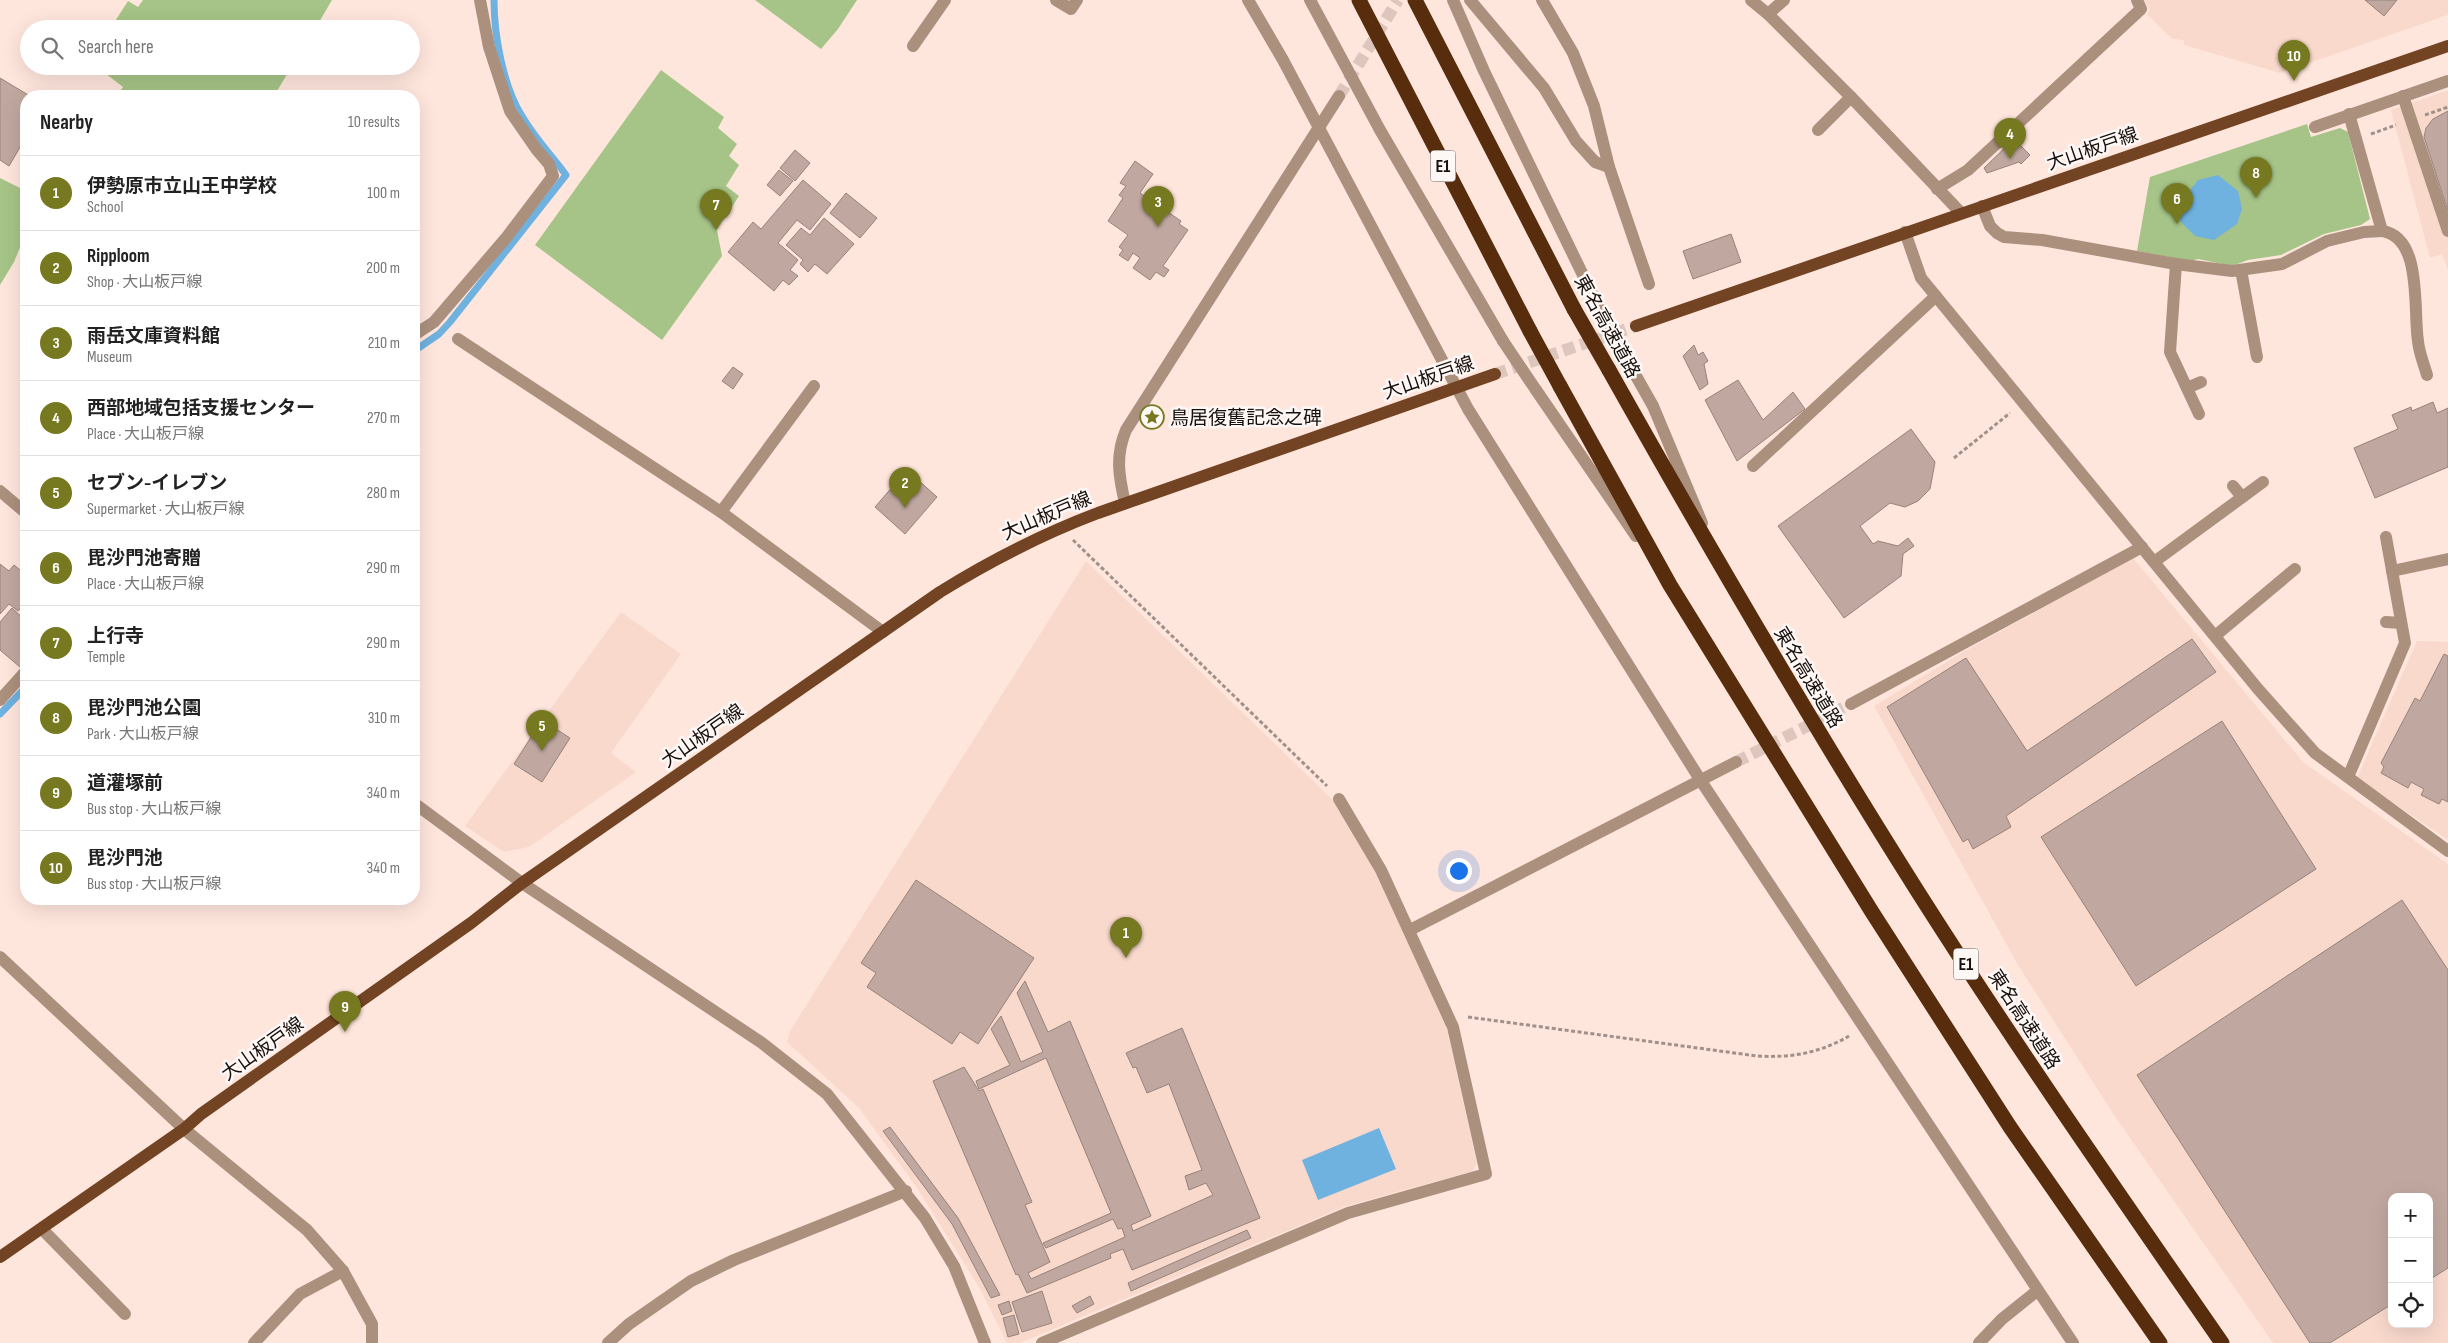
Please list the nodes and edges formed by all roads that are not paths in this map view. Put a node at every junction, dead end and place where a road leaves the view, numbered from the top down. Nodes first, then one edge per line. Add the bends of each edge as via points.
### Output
1 (480, 0) edge
2 (945, 0) edge
3 (1056, 0) edge
4 (1077, 0) edge
5 (1248, 0) edge
6 (1310, 0) edge
7 (1359, 0) edge
8 (1415, 0) edge
9 (1453, 0) edge
10 (1470, 0) edge
11 (1542, 0) edge
12 (1751, 0) edge
13 (1784, 0) edge
14 (2137, 0) edge
15 (1768, 14) junction
16 (913, 46) dead end
17 (2448, 46) edge
18 (2448, 81) edge
19 (1339, 96) tunnel mouth
20 (2403, 96) junction
21 (1851, 97) junction
22 (2349, 114) junction
23 (2315, 127) dead end
24 (1319, 129) junction
25 (1818, 130) dead end
26 (1609, 168) junction
27 (1937, 189) junction
28 (1982, 206) junction
29 (1961, 214) junction
30 (2448, 230) edge
31 (2382, 231) junction
32 (1905, 232) junction
33 (2176, 264) junction
34 (2241, 270) junction
35 (1649, 284) dead end
36 (1936, 296) junction
37 (1636, 326) tunnel mouth
38 (420, 332) edge
39 (458, 338) dead end
40 (2257, 357) dead end
41 (1495, 374) tunnel mouth
42 (2427, 375) dead end
43 (2201, 382) dead end
44 (814, 386) dead end
45 (1454, 387) junction
46 (2187, 388) junction
47 (2199, 414) dead end
48 (1752, 466) dead end
49 (2264, 482) dead end
50 (2233, 486) dead end
51 (0, 491) edge
52 (2242, 497) junction
53 (1125, 503) junction
54 (20, 508) edge
55 (721, 512) junction
56 (2386, 536) dead end
57 (2142, 547) junction
58 (2448, 560) edge
59 (2154, 562) junction
60 (2295, 569) dead end
61 (2392, 571) junction
62 (1725, 576) junction
63 (1670, 585) junction
64 (2386, 622) dead end
65 (2402, 623) junction
66 (883, 632) junction
67 (2216, 636) junction
68 (20, 678) edge
69 (0, 700) edge
70 (1852, 704) tunnel mouth
71 (1736, 762) tunnel mouth
72 (2348, 777) junction
73 (1701, 781) junction
74 (1339, 798) road end
75 (420, 808) edge
76 (2448, 851) edge
77 (522, 884) junction
78 (1410, 930) junction
79 (0, 957) edge
80 (184, 1129) junction
81 (906, 1192) junction
82 (42, 1229) junction
83 (0, 1257) edge
84 (343, 1271) junction
85 (2037, 1291) junction
86 (125, 1314) dead end
87 (254, 1343) edge
88 (372, 1343) edge
89 (608, 1343) edge
90 (985, 1343) edge
91 (1042, 1343) edge
92 (1979, 1343) edge
93 (2073, 1343) edge
94 (2160, 1343) edge
95 (2222, 1343) edge

1 - 38 street via 489,47 510,111 549,164 552,176 436,324
2 - 16 street
3 - 4 street via 1071,9
5 - 24 street
6 - 63 street, bridge via 1390,147 1504,342
7 - 63 highway, E1, bridge via 1530,331
8 - 62 highway, 東名高速道路 / E1, bridge via 1574,308
9 - 62 street, bridge via 1598,306 1653,406
10 - 26 street via 1544,88 1576,141 1595,162
11 - 26 street via 1573,53 1594,106
12 - 15 street
13 - 15 street
14 - 27 street via 2141,9 2134,16 1968,170
15 - 21 street
17 - 28 main road, 大山板戸線
18 - 20 street
19 - 24 street
20 - 22 street
20 - 30 street
21 - 25 street
21 - 27 street
22 - 23 street
22 - 31 street
24 - 45 street
24 - 53 street via 1126,430 1118,459
26 - 35 street
27 - 29 street
28 - 29 main road, 大山板戸線
28 - 33 street via 1990,226 2004,237 2042,240
29 - 32 main road, 大山板戸線
31 - 34 street via 2328,241 2282,264
31 - 42 street via 2400,238 2412,265 2418,342
32 - 36 street via 1921,278
32 - 37 main road, 大山板戸線
33 - 34 street
33 - 46 street via 2170,352
34 - 40 street
36 - 48 street
36 - 57 street
39 - 55 street
41 - 45 main road, 大山板戸線
43 - 46 street
44 - 55 street
45 - 53 main road, 大山板戸線
45 - 73 street
46 - 47 street
49 - 52 street
50 - 52 street
51 - 54 street
52 - 59 street
53 - 66 main road, 大山板戸線 via 1060,527 997,557
55 - 66 street
56 - 61 street
57 - 59 street
57 - 70 street
58 - 61 street
59 - 67 street
60 - 67 street
61 - 65 street
62 - 95 highway, 東名高速道路 / E1 via 1918,892 2053,1099
63 - 94 highway, E1 via 1867,904 2010,1127
64 - 65 street
65 - 72 street via 2405,643
66 - 77 main road, 大山板戸線
67 - 72 street via 2315,753
68 - 69 street
71 - 73 street
72 - 76 street
73 - 78 street
73 - 85 street
74 - 78 street via 1381,870
75 - 77 street
77 - 80 main road, 大山板戸線
77 - 81 street via 762,1043 820,1088
78 - 91 street via 1453,1027 1486,1174 1348,1213
79 - 80 street
80 - 82 main road, 大山板戸線
80 - 84 street via 306,1230
81 - 89 street via 691,1280
81 - 90 street via 954,1266
82 - 83 main road, 大山板戸線
82 - 86 street
84 - 87 street via 300,1294
84 - 88 street via 372,1324
85 - 92 street via 2002,1319
85 - 93 street

